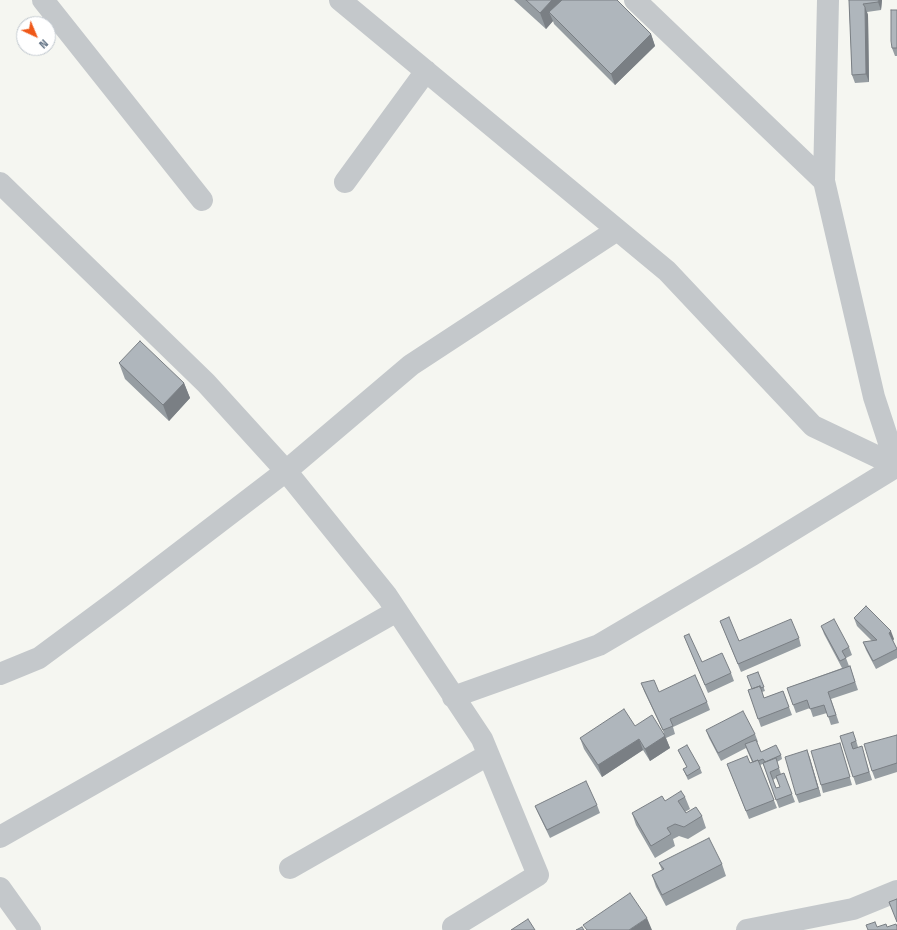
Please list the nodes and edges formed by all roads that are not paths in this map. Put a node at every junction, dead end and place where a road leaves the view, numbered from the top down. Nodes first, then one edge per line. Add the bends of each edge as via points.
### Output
1 (43, 0) edge
2 (340, 0) edge
3 (635, 0) edge
4 (828, 0) edge
5 (426, 71) junction
6 (824, 181) junction
7 (344, 182) dead end
8 (0, 183) edge
9 (202, 200) dead end
10 (617, 230) junction
11 (891, 430) edge
12 (897, 466) edge
13 (286, 471) junction
14 (397, 611) junction
15 (0, 674) edge
16 (453, 696) junction
17 (488, 754) junction
18 (0, 837) edge
19 (290, 868) dead end
20 (0, 888) edge
21 (897, 891) edge
22 (755, 929) edge
23 (30, 930) edge
24 (455, 930) edge

1 - 9 street
2 - 5 street
3 - 6 street
4 - 6 street
5 - 7 street
5 - 10 street
6 - 11 street via 874,397
8 - 13 street via 206,383
10 - 12 street via 667,271 812,426
10 - 13 street via 411,365
11 - 12 street
12 - 16 street via 599,645
13 - 14 street
13 - 15 street via 39,658
14 - 16 street
14 - 18 street
16 - 17 street via 482,739
17 - 19 street
17 - 24 street via 538,875 453,927
20 - 23 street
21 - 22 street via 853,908

